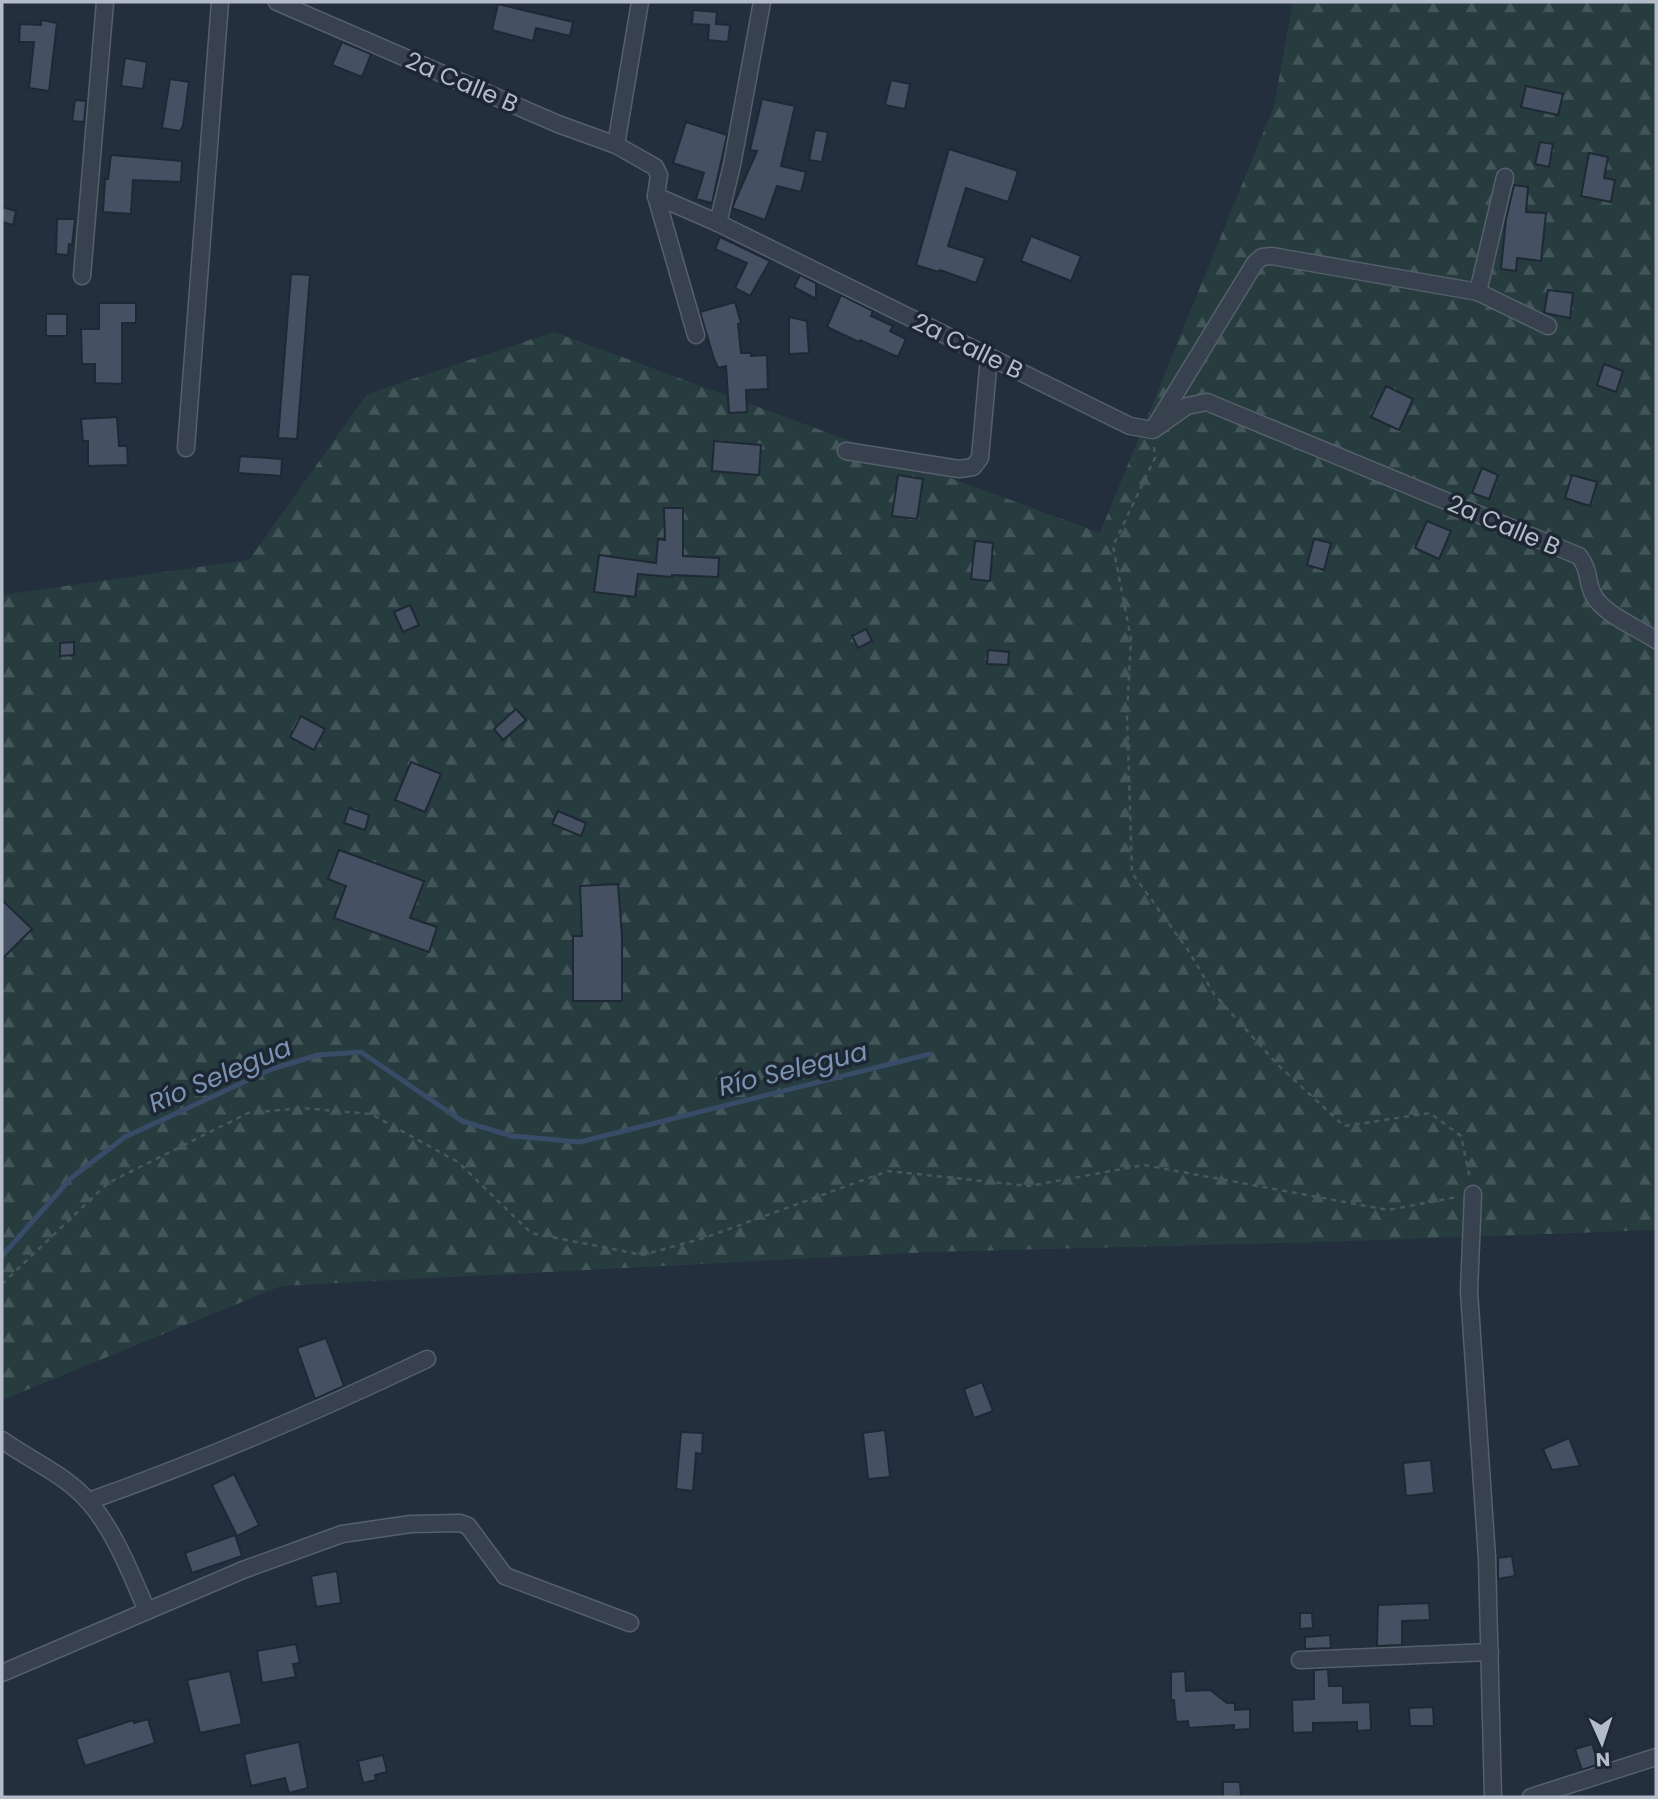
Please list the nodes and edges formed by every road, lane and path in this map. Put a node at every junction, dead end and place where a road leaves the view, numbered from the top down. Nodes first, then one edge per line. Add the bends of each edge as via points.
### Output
1 (105, 2) edge
2 (220, 2) edge
3 (276, 2) edge
4 (640, 2) edge
5 (762, 2) edge
6 (617, 145) junction
7 (1504, 177) dead end
8 (656, 196) junction
9 (718, 223) junction
10 (82, 276) dead end
11 (1478, 292) junction
12 (1548, 326) dead end
13 (696, 335) dead end
14 (989, 357) junction
15 (1153, 430) junction
16 (186, 448) dead end
17 (846, 451) dead end
18 (1656, 640) edge
19 (1473, 1194) junction
20 (2, 1284) edge
21 (427, 1359) dead end
22 (2, 1440) edge
23 (89, 1501) junction
24 (147, 1611) junction
25 (630, 1623) dead end
26 (1490, 1651) junction
27 (1300, 1660) dead end
28 (2, 1673) edge
29 (1656, 1757) edge
30 (1493, 1797) edge
31 (1531, 1797) edge

1 - 10 street
2 - 16 street
3 - 6 street, 2a Calle B
4 - 6 street
5 - 9 street
6 - 8 street, 2a Calle B via 656,167
7 - 11 street
8 - 9 street, 2a Calle B
8 - 13 street
9 - 14 street, 2a Calle B
11 - 12 street
11 - 15 street via 1262,257
14 - 15 street, 2a Calle B via 1130,426
14 - 17 street via 980,458 973,467 958,469
15 - 18 street, 2a Calle B via 1187,406 1207,402 1541,540 1579,556 1588,567 1592,594 1600,606
15 - 19 path via 1155,458 1113,546 1131,639 1126,714 1132,873 1214,994 1277,1064 1344,1126 1430,1113 1461,1136
19 - 20 path via 1388,1210 1144,1165 1029,1185 888,1171 708,1237 643,1255 531,1233 458,1162 371,1114 302,1108 248,1113 108,1183
19 - 26 street via 1469,1290
21 - 23 street via 331,1405
22 - 23 street
23 - 24 street via 122,1553
24 - 25 street via 342,1534 411,1524 460,1524 468,1526 512,1581
24 - 28 street
26 - 27 street
26 - 30 street
29 - 31 street

